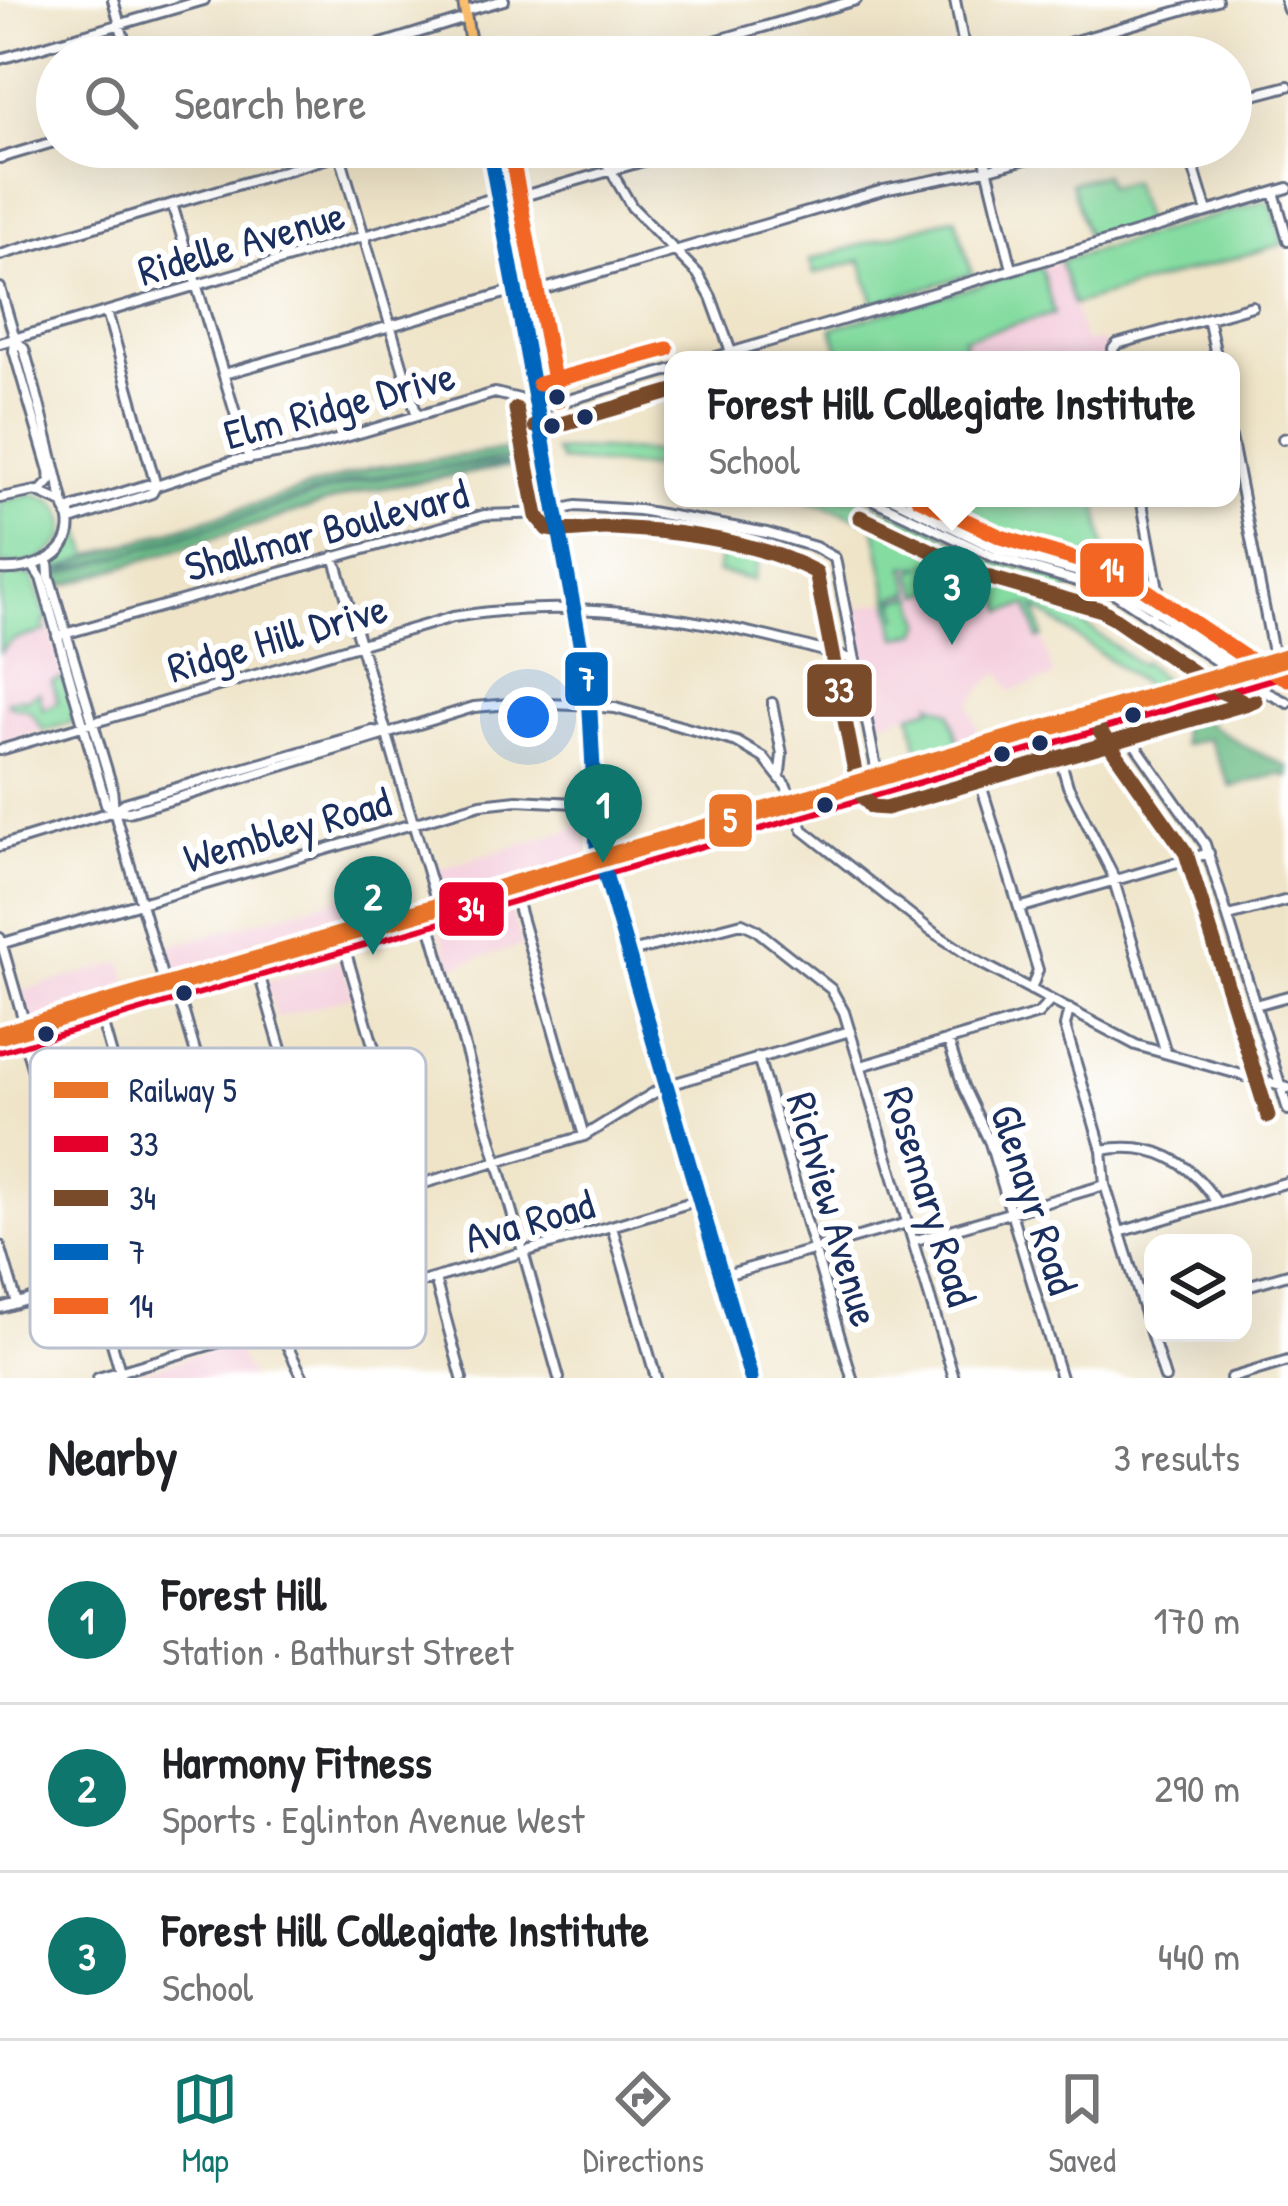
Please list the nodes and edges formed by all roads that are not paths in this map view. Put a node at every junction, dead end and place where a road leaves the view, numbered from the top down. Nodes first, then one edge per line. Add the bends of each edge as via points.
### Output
1 (113, 0) edge
2 (204, 0) edge
3 (504, 0) edge
4 (856, 0) edge
5 (955, 0) edge
6 (1217, 0) edge
7 (1285, 0) edge
8 (464, 10) edge
9 (1288, 10) edge
10 (119, 24) junction
11 (78, 36) edge
12 (123, 36) edge
13 (395, 36) edge
14 (732, 36) edge
15 (962, 36) edge
16 (1093, 36) edge
17 (36, 48) edge
18 (0, 59) edge
19 (1288, 86) edge
20 (1252, 95) edge
21 (36, 147) edge
22 (0, 158) edge
23 (295, 168) edge
24 (343, 168) edge
25 (493, 168) edge
26 (607, 168) edge
27 (618, 168) edge
28 (993, 168) edge
29 (986, 170) junction
30 (1194, 170) dead end
31 (608, 171) junction
32 (1288, 188) edge
33 (1274, 192) junction
34 (499, 199) junction
35 (172, 204) junction
36 (1207, 212) junction
37 (362, 238) junction
38 (1288, 240) edge
39 (674, 250) junction
40 (0, 255) edge
41 (1012, 269) junction
42 (197, 286) junction
43 (0, 288) edge
44 (518, 294) junction
45 (1252, 306) dead end
46 (107, 312) junction
47 (1208, 318) junction
48 (389, 326) junction
49 (15, 339) junction
50 (0, 343) edge
51 (728, 351) edge
52 (753, 351) edge
53 (1114, 351) edge
54 (1214, 351) edge
55 (664, 372) edge
56 (224, 374) junction
57 (537, 405) junction
58 (417, 416) junction
59 (46, 443) junction
60 (249, 459) junction
61 (1240, 478) edge
62 (156, 486) junction
63 (40, 492) junction
64 (0, 498) edge
65 (64, 504) junction
66 (904, 507) edge
67 (1143, 507) edge
68 (556, 510) junction
69 (68, 515) junction
70 (334, 556) junction
71 (48, 559) junction
72 (33, 566) junction
73 (0, 569) edge
74 (575, 611) junction
75 (1152, 614) junction
76 (62, 635) junction
77 (360, 644) junction
78 (855, 660) junction
79 (1282, 672) edge
80 (1249, 681) junction
81 (772, 703) dead end
82 (1288, 703) edge
83 (1117, 719) junction
84 (88, 723) junction
85 (386, 732) junction
86 (1054, 737) junction
87 (0, 750) edge
88 (974, 761) junction
89 (779, 774) junction
90 (880, 788) junction
91 (595, 804) junction
92 (114, 812) junction
93 (795, 813) junction
94 (412, 823) junction
95 (0, 846) edge
96 (1209, 853) junction
97 (603, 868) junction
98 (1114, 881) junction
99 (514, 895) junction
100 (1288, 900) edge
101 (140, 903) junction
102 (1019, 908) junction
103 (1228, 916) junction
104 (441, 917) junction
105 (429, 921) junction
106 (0, 942) edge
107 (344, 946) junction
108 (627, 953) junction
109 (258, 970) junction
110 (1031, 990) junction
111 (173, 996) junction
112 (1288, 996) edge
113 (1051, 1000) junction
114 (1255, 1005) junction
115 (1069, 1009) junction
116 (100, 1017) junction
117 (850, 1031) junction
118 (26, 1040) junction
119 (948, 1040) junction
120 (0, 1047) edge
121 (109, 1048) edge
122 (194, 1048) edge
123 (281, 1048) edge
124 (374, 1048) edge
125 (30, 1054) edge
126 (1166, 1055) junction
127 (758, 1057) junction
128 (861, 1066) junction
129 (665, 1086) junction
130 (1284, 1087) edge
131 (1288, 1110) edge
132 (584, 1136) junction
133 (1102, 1150) junction
134 (499, 1160) junction
135 (426, 1182) edge
136 (1288, 1182) edge
137 (1105, 1185) junction
138 (699, 1200) junction
139 (1217, 1203) junction
140 (1011, 1213) junction
141 (907, 1223) junction
142 (612, 1227) junction
143 (1120, 1232) junction
144 (913, 1241) junction
145 (0, 1246) edge
146 (814, 1249) junction
147 (523, 1252) junction
148 (1288, 1274) edge
149 (722, 1276) junction
150 (435, 1279) junction
151 (426, 1282) edge
152 (1252, 1284) edge
153 (1144, 1298) edge
154 (30, 1299) edge
155 (17, 1303) junction
156 (0, 1308) edge
157 (1156, 1342) edge
158 (205, 1348) edge
159 (288, 1348) edge
160 (1288, 1361) edge
161 (121, 1375) edge
162 (98, 1378) edge
163 (303, 1378) edge
164 (462, 1378) edge
165 (559, 1378) edge
166 (656, 1378) edge
167 (752, 1378) edge
168 (852, 1378) edge
169 (954, 1378) edge
170 (1061, 1378) edge
171 (1165, 1378) edge
172 (1231, 1378) edge

1 - 10 street
2 - 10 street
3 - 8 street
4 - 14 street
5 - 15 street
6 - 16 street
7 - 9 street
8 - 13 street
10 - 11 street
10 - 12 street
17 - 18 street
19 - 20 street
21 - 22 street
23 - 35 street
24 - 37 street
25 - 34 main road
26 - 31 street
27 - 31 street, Ridelle Avenue
28 - 29 street
29 - 39 street via 903,185
29 - 41 street
30 - 36 street
31 - 34 street, Ridelle Avenue
31 - 39 street
32 - 33 street
33 - 36 street
33 - 38 street
34 - 37 street, Ridelle Avenue
34 - 44 main road
35 - 40 street
35 - 42 street
36 - 41 street
37 - 42 street, Ridelle Avenue
37 - 48 street
39 - 44 street
39 - 51 street via 705,286
41 - 52 street
42 - 46 street, Ridelle Avenue
42 - 56 street
43 - 49 street
44 - 48 street
44 - 57 main road
45 - 47 street
46 - 49 street, Ridelle Avenue
46 - 62 street
47 - 53 street
47 - 54 street
48 - 56 street
48 - 58 street
49 - 50 street, Ridelle Avenue
49 - 59 street
55 - 57 street, Elm Ridge Drive
56 - 60 street
57 - 58 street, Elm Ridge Drive via 495,393
57 - 68 main road
58 - 60 street, Elm Ridge Drive
59 - 63 street via 50,476
59 - 65 street
60 - 62 street, Elm Ridge Drive
61 - 79 street
62 - 69 street, Elm Ridge Drive
63 - 64 street
63 - 65 street
65 - 69 street
66 - 75 street via 994,557 1111,591
67 - 75 street via 1160,598
68 - 70 street, Shallmar Boulevard via 466,518
68 - 74 main road
68 - 78 street, Shallmar Boulevard via 686,516 826,551 837,563
69 - 71 street via 66,541
70 - 76 street, Shallmar Boulevard
70 - 77 street
71 - 72 street
71 - 76 street
72 - 73 street
72 - 76 street
74 - 77 street, Ridge Hill Drive via 474,614
74 - 78 street, Ridge Hill Drive via 717,624
74 - 91 main road via 592,715
75 - 80 street
76 - 84 street
77 - 84 street, Ridge Hill Drive
77 - 85 street
78 - 90 street
79 - 80 main road
80 - 82 street
80 - 83 main road
81 - 89 street
83 - 86 main road
83 - 96 street
84 - 87 street, Ridge Hill Drive
84 - 92 street
85 - 89 street, bridge via 474,707 615,708 736,742
85 - 92 street
85 - 94 street
86 - 88 main road
86 - 98 street
88 - 90 main road
88 - 102 street
89 - 93 street
90 - 93 main road
91 - 94 street, Wembley Road via 517,800
91 - 97 main road
92 - 95 street
92 - 101 street
93 - 97 main road
93 - 110 street via 803,830 930,930
94 - 101 street, Wembley Road
94 - 104 street
96 - 98 street
96 - 103 street
97 - 99 main road
97 - 108 main road
98 - 102 street
98 - 126 street
99 - 104 main road
99 - 132 street
100 - 103 street
101 - 106 street, Wembley Road
101 - 111 street
102 - 110 street via 1038,970
103 - 114 street
104 - 105 main road
105 - 107 main road
105 - 134 street
106 - 118 street
107 - 109 main road
107 - 124 street
108 - 117 street, Rosemary Road via 747,925 831,989
108 - 129 main road
109 - 111 main road
109 - 123 street
110 - 113 street
111 - 116 main road
111 - 122 street
112 - 114 street
113 - 115 street
113 - 119 street via 1038,1014
114 - 130 street
115 - 126 street
115 - 133 street via 1065,1026
116 - 118 main road
116 - 121 street
117 - 127 street
117 - 128 street, Rosemary Road
118 - 120 main road
118 - 125 street
119 - 128 street
119 - 140 street, Glenayr Road
126 - 130 street
127 - 129 street
127 - 146 street, Richview Avenue
128 - 141 street, Rosemary Road
129 - 132 street
129 - 138 main road
130 - 131 street
132 - 134 street
133 - 137 street
133 - 139 street via 1166,1153
134 - 135 street
134 - 147 street
136 - 139 street
137 - 140 street
137 - 143 street
138 - 142 street, Ava Road
138 - 149 main road
139 - 143 street
140 - 144 street
140 - 170 street, Glenayr Road
141 - 144 street, Rosemary Road
141 - 146 street
142 - 147 street, Ava Road
142 - 166 street
143 - 153 street
144 - 169 street, Rosemary Road
145 - 155 street
146 - 149 street
146 - 168 street, Richview Avenue
147 - 150 street, Ava Road
147 - 165 street
148 - 152 street
149 - 167 main road
150 - 151 street, Ava Road
150 - 164 street
154 - 155 street
155 - 156 street
157 - 171 street
158 - 161 street, Ava Road
159 - 163 street
160 - 172 street
161 - 162 street, Ava Road

